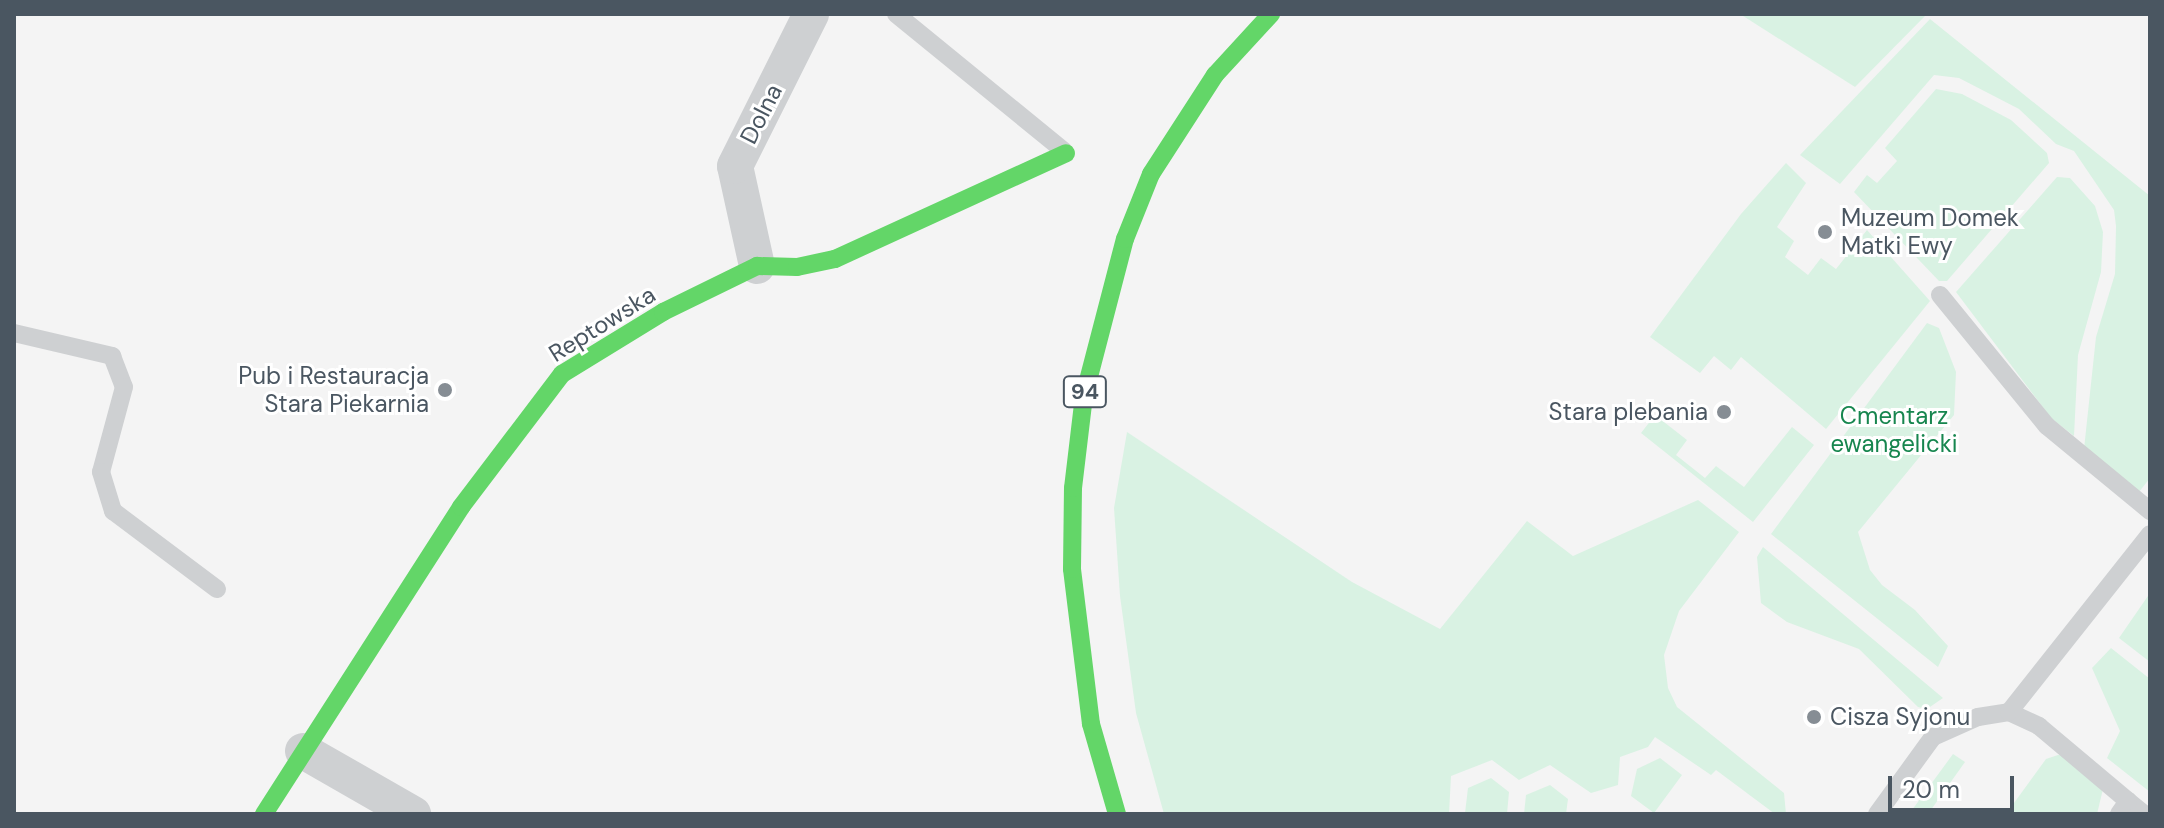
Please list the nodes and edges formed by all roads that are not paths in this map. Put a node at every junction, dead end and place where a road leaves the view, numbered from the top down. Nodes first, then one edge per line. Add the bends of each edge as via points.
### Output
1 (811, 14) edge
2 (896, 14) edge
3 (1271, 14) edge
4 (1066, 153) joint
5 (757, 266) junction
6 (1940, 295) dead end
7 (14, 333) edge
8 (2150, 511) edge
9 (2150, 534) edge
10 (217, 589) dead end
11 (2009, 712) junction
12 (303, 751) junction
13 (2124, 808) edge
14 (264, 814) edge
15 (413, 814) edge
16 (1117, 814) edge
17 (1877, 814) edge
18 (2144, 814) edge

1 - 5 street, Dolna via 735,166
2 - 4 lane
3 - 16 street, 94 via 1215,75 1151,174 1125,239 1084,396 1073,488 1072,569 1091,724
4 - 5 street, Reptowska via 835,259 797,267
5 - 12 street, Reptowska via 663,312 562,374 461,507
6 - 8 lane via 2040,418
7 - 10 lane via 112,356 124,387 101,472 113,511
9 - 11 lane
11 - 13 lane via 2039,726
11 - 17 lane via 1978,717 1933,737
12 - 14 street, Reptowska
12 - 15 street
13 - 18 lane

